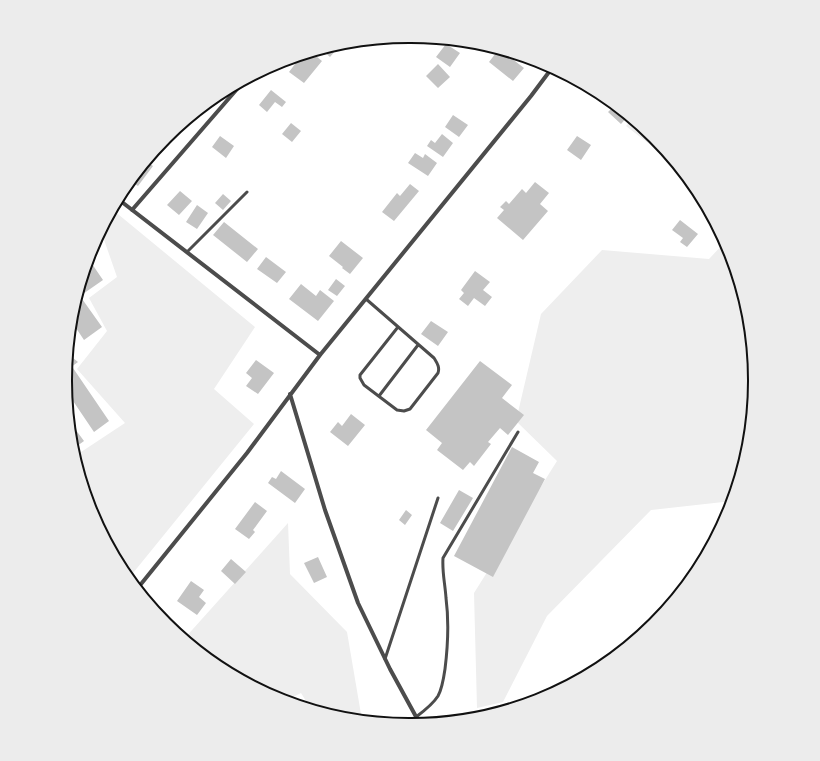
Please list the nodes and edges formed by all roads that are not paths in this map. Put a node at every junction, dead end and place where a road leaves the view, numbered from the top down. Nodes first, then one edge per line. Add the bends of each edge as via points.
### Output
1 (548, 73) edge
2 (234, 92) edge
3 (247, 192) dead end
4 (123, 203) edge
5 (132, 210) junction
6 (187, 252) junction
7 (366, 299) junction
8 (398, 327) junction
9 (418, 345) junction
10 (320, 355) junction
11 (290, 394) junction
12 (379, 396) junction
13 (518, 432) dead end
14 (438, 498) dead end
15 (141, 584) edge
16 (385, 659) junction
17 (416, 717) joint

1 - 7 street
2 - 5 street
3 - 6 lane
4 - 5 street
5 - 6 street
6 - 10 street
7 - 8 lane
7 - 10 street
8 - 9 lane
8 - 12 lane via 360,375 364,385
9 - 12 lane
9 - 12 lane via 436,362 438,373 407,411 397,410
10 - 11 street
11 - 15 street via 247,453
11 - 16 street via 325,510 355,596
13 - 17 lane via 443,558 448,626 444,677 439,695
14 - 16 lane
16 - 17 street

